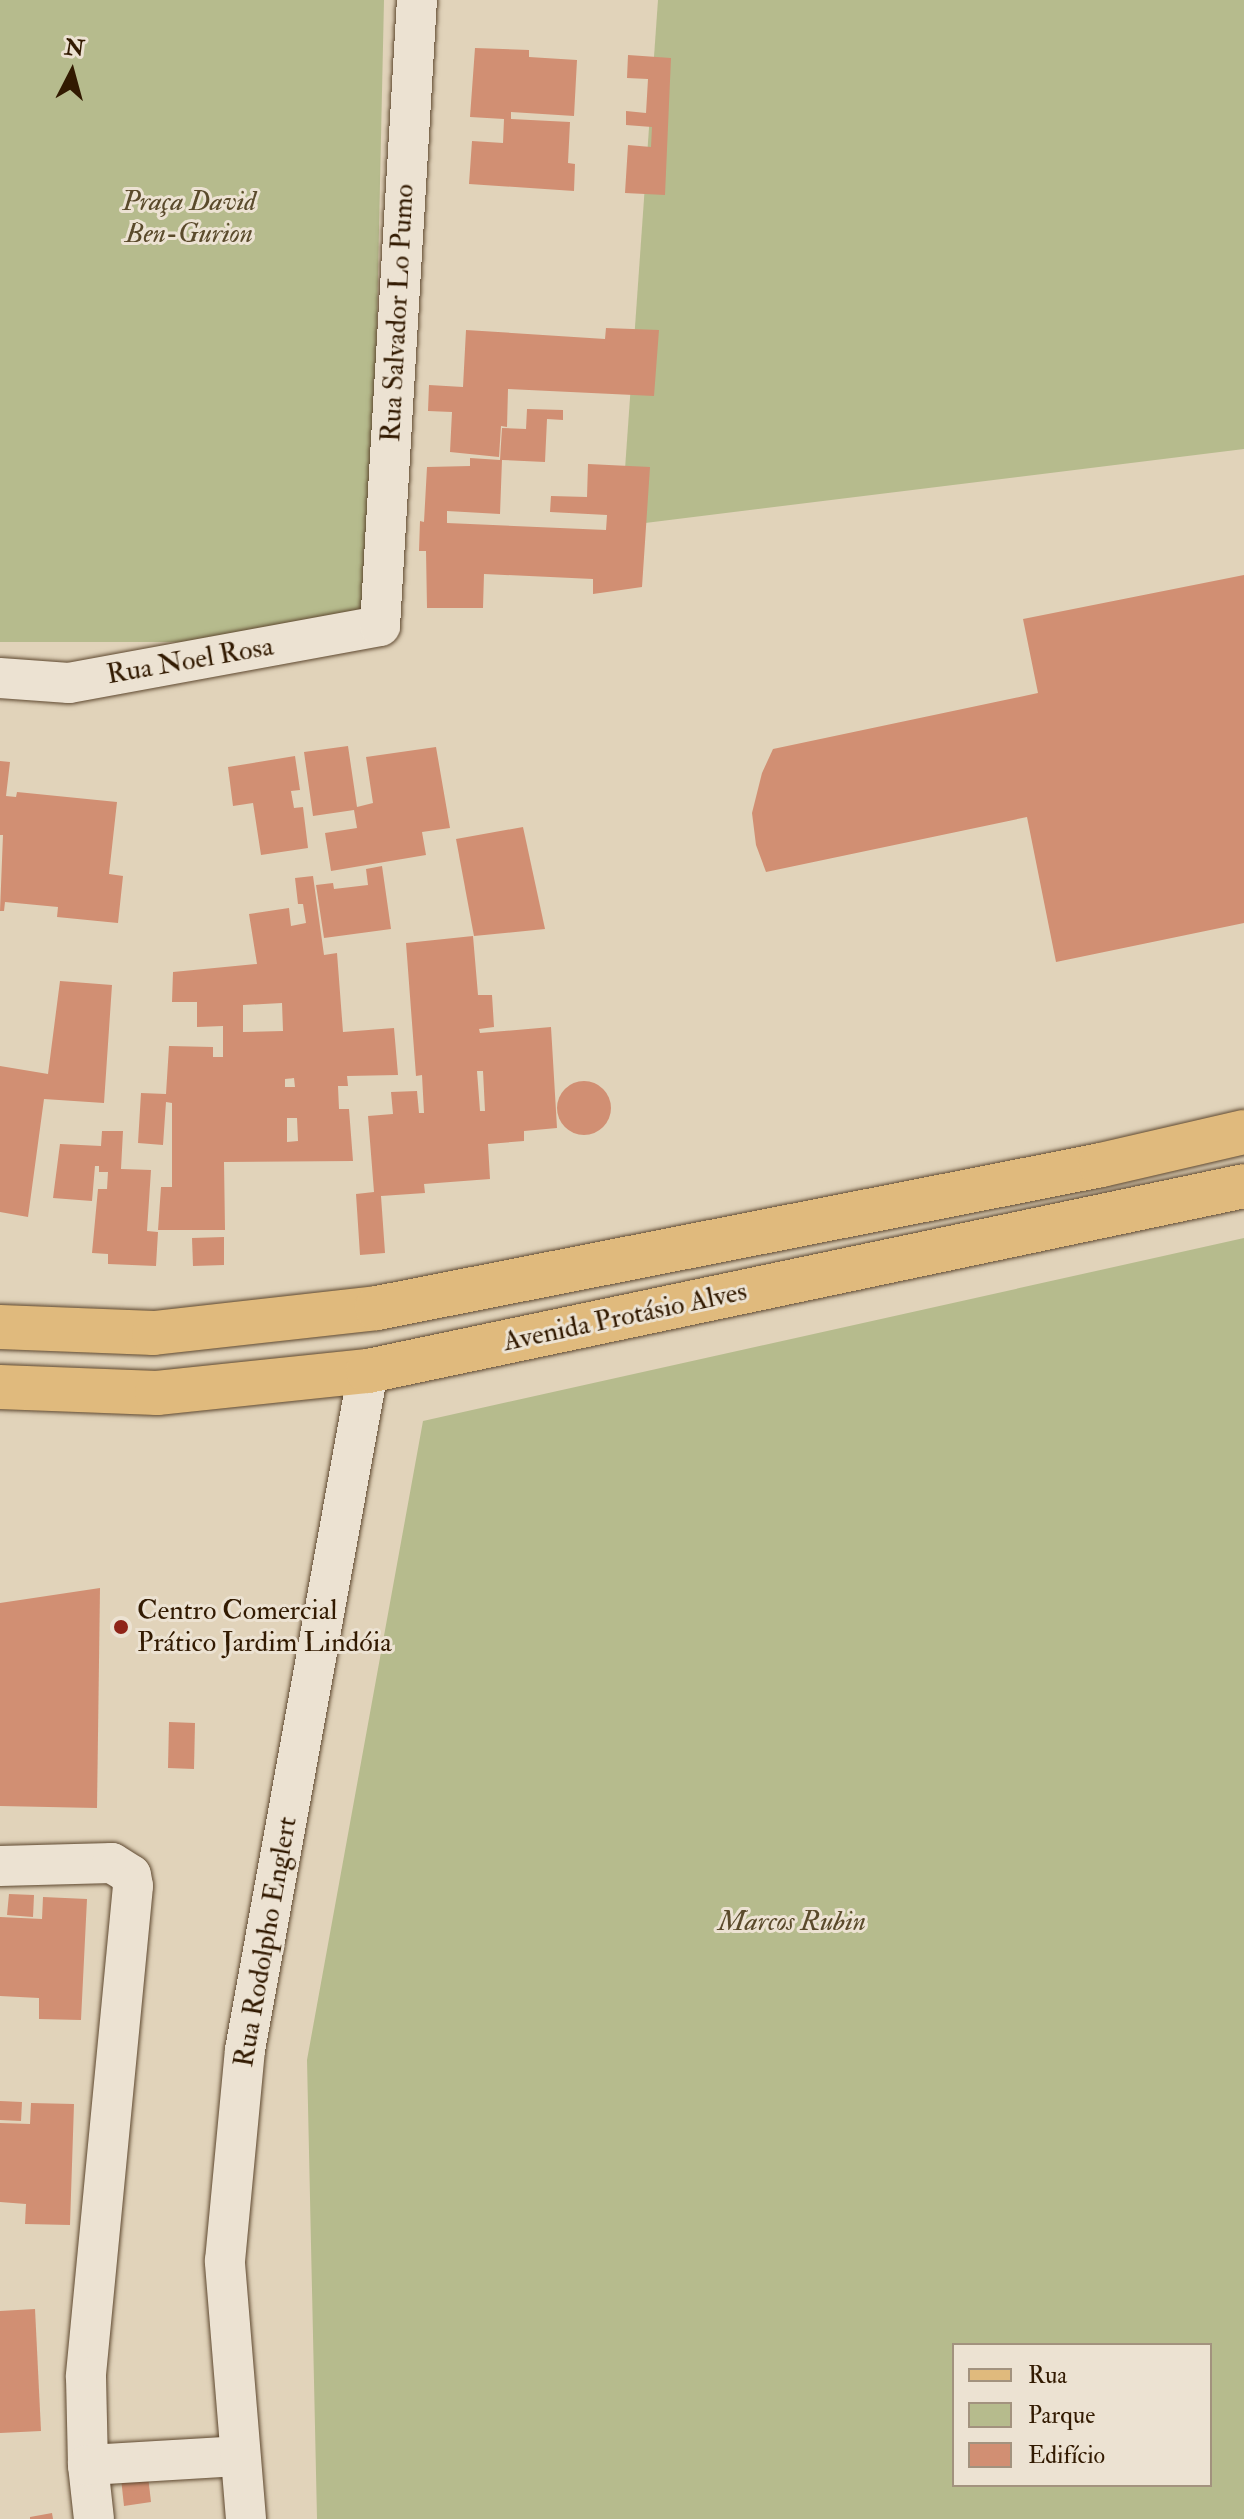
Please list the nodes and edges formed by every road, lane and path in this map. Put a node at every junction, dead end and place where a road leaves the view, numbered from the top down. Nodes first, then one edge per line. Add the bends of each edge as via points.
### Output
1 (417, 0) edge
2 (380, 626) joint
3 (0, 678) edge
4 (1244, 1132) edge
5 (1244, 1186) edge
6 (0, 1327) edge
7 (368, 1371) junction
8 (0, 1387) edge
9 (0, 1866) edge
10 (239, 2456) junction
11 (88, 2465) junction
12 (94, 2519) edge
13 (241, 2519) edge

1 - 2 street, Rua Salvador Lo Pumo
2 - 3 street, Rua Noel Rosa via 69,683
4 - 6 main road, Avenida Protásio Alves via 377,1308 154,1333
5 - 7 main road, Avenida Protásio Alves
7 - 8 main road, Avenida Protásio Alves via 157,1393
7 - 10 street, Rua Rodolpho Englert via 245,2050 225,2261
9 - 11 street via 112,1863 131,1875 133,1886 86,2377
10 - 11 street
10 - 13 street, Rua Rodolpho Englert
11 - 12 street

